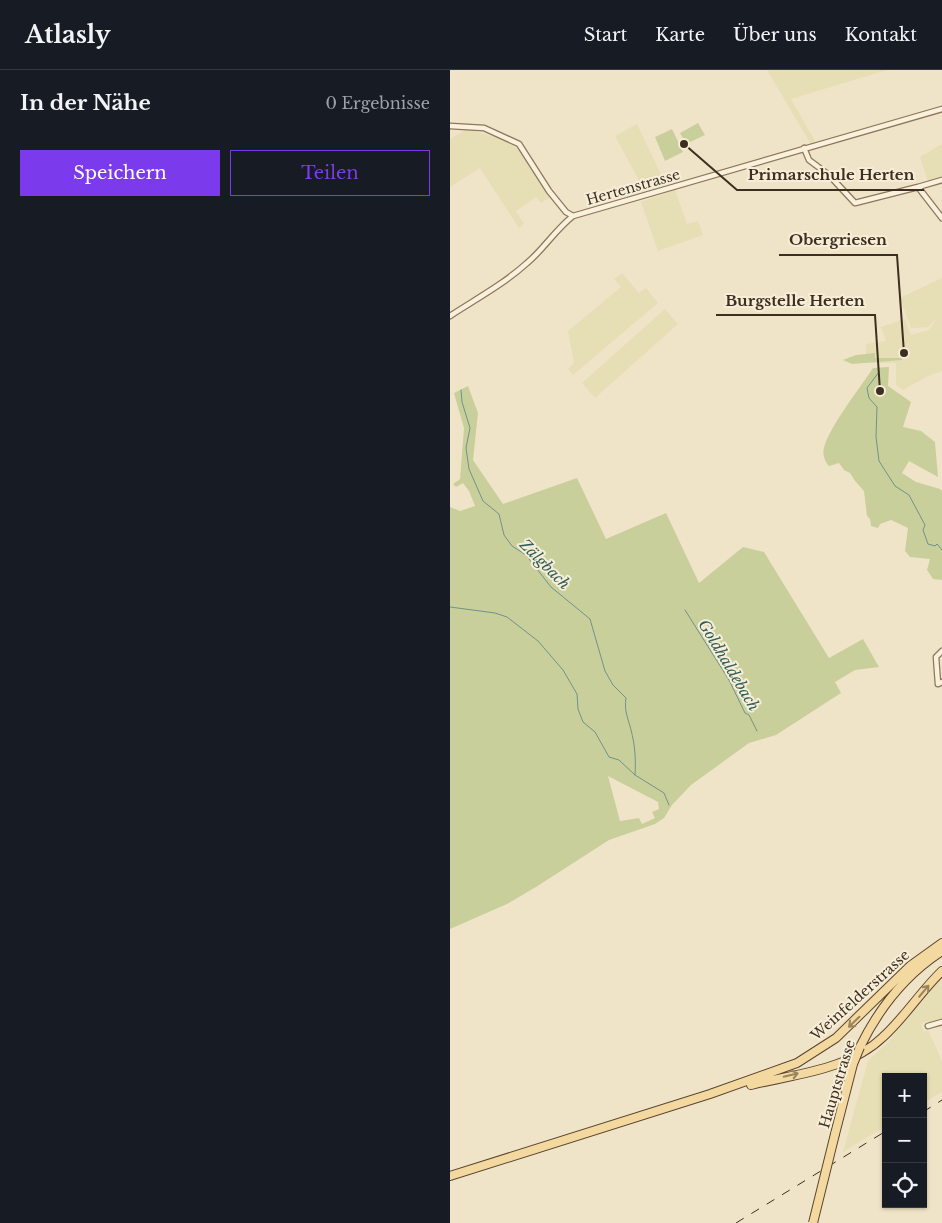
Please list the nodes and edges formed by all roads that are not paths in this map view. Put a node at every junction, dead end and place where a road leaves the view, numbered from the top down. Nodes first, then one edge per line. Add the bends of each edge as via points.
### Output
1 (942, 109) edge
2 (450, 126) edge
3 (804, 148) junction
4 (942, 180) edge
5 (918, 187) junction
6 (572, 216) junction
7 (942, 218) edge
8 (450, 316) edge
9 (942, 651) edge
10 (940, 683) edge
11 (942, 943) edge
12 (942, 951) edge
13 (942, 971) edge
14 (942, 1022) edge
15 (928, 1026) dead end
16 (710, 1094) junction
17 (450, 1176) edge
18 (813, 1223) edge

1 - 3 street, Hertenstrasse
2 - 6 street, Hertenstrasse via 484,128 519,144 549,191
3 - 5 street via 809,160 829,175 855,203
3 - 6 street, Hertenstrasse
4 - 5 street
5 - 7 street
6 - 8 street via 508,279
9 - 10 street via 936,657
11 -> 16 main road, Weinfelderstrasse via 910,966 852,1024 812,1055 779,1071
12 - 18 main road, Hauptstrasse, bridge via 900,985 860,1047
16 -> 13 main road, Weinfelderstrasse via 851,1059 882,1038
14 - 15 street
16 - 17 main road, Weinfelderstrasse

